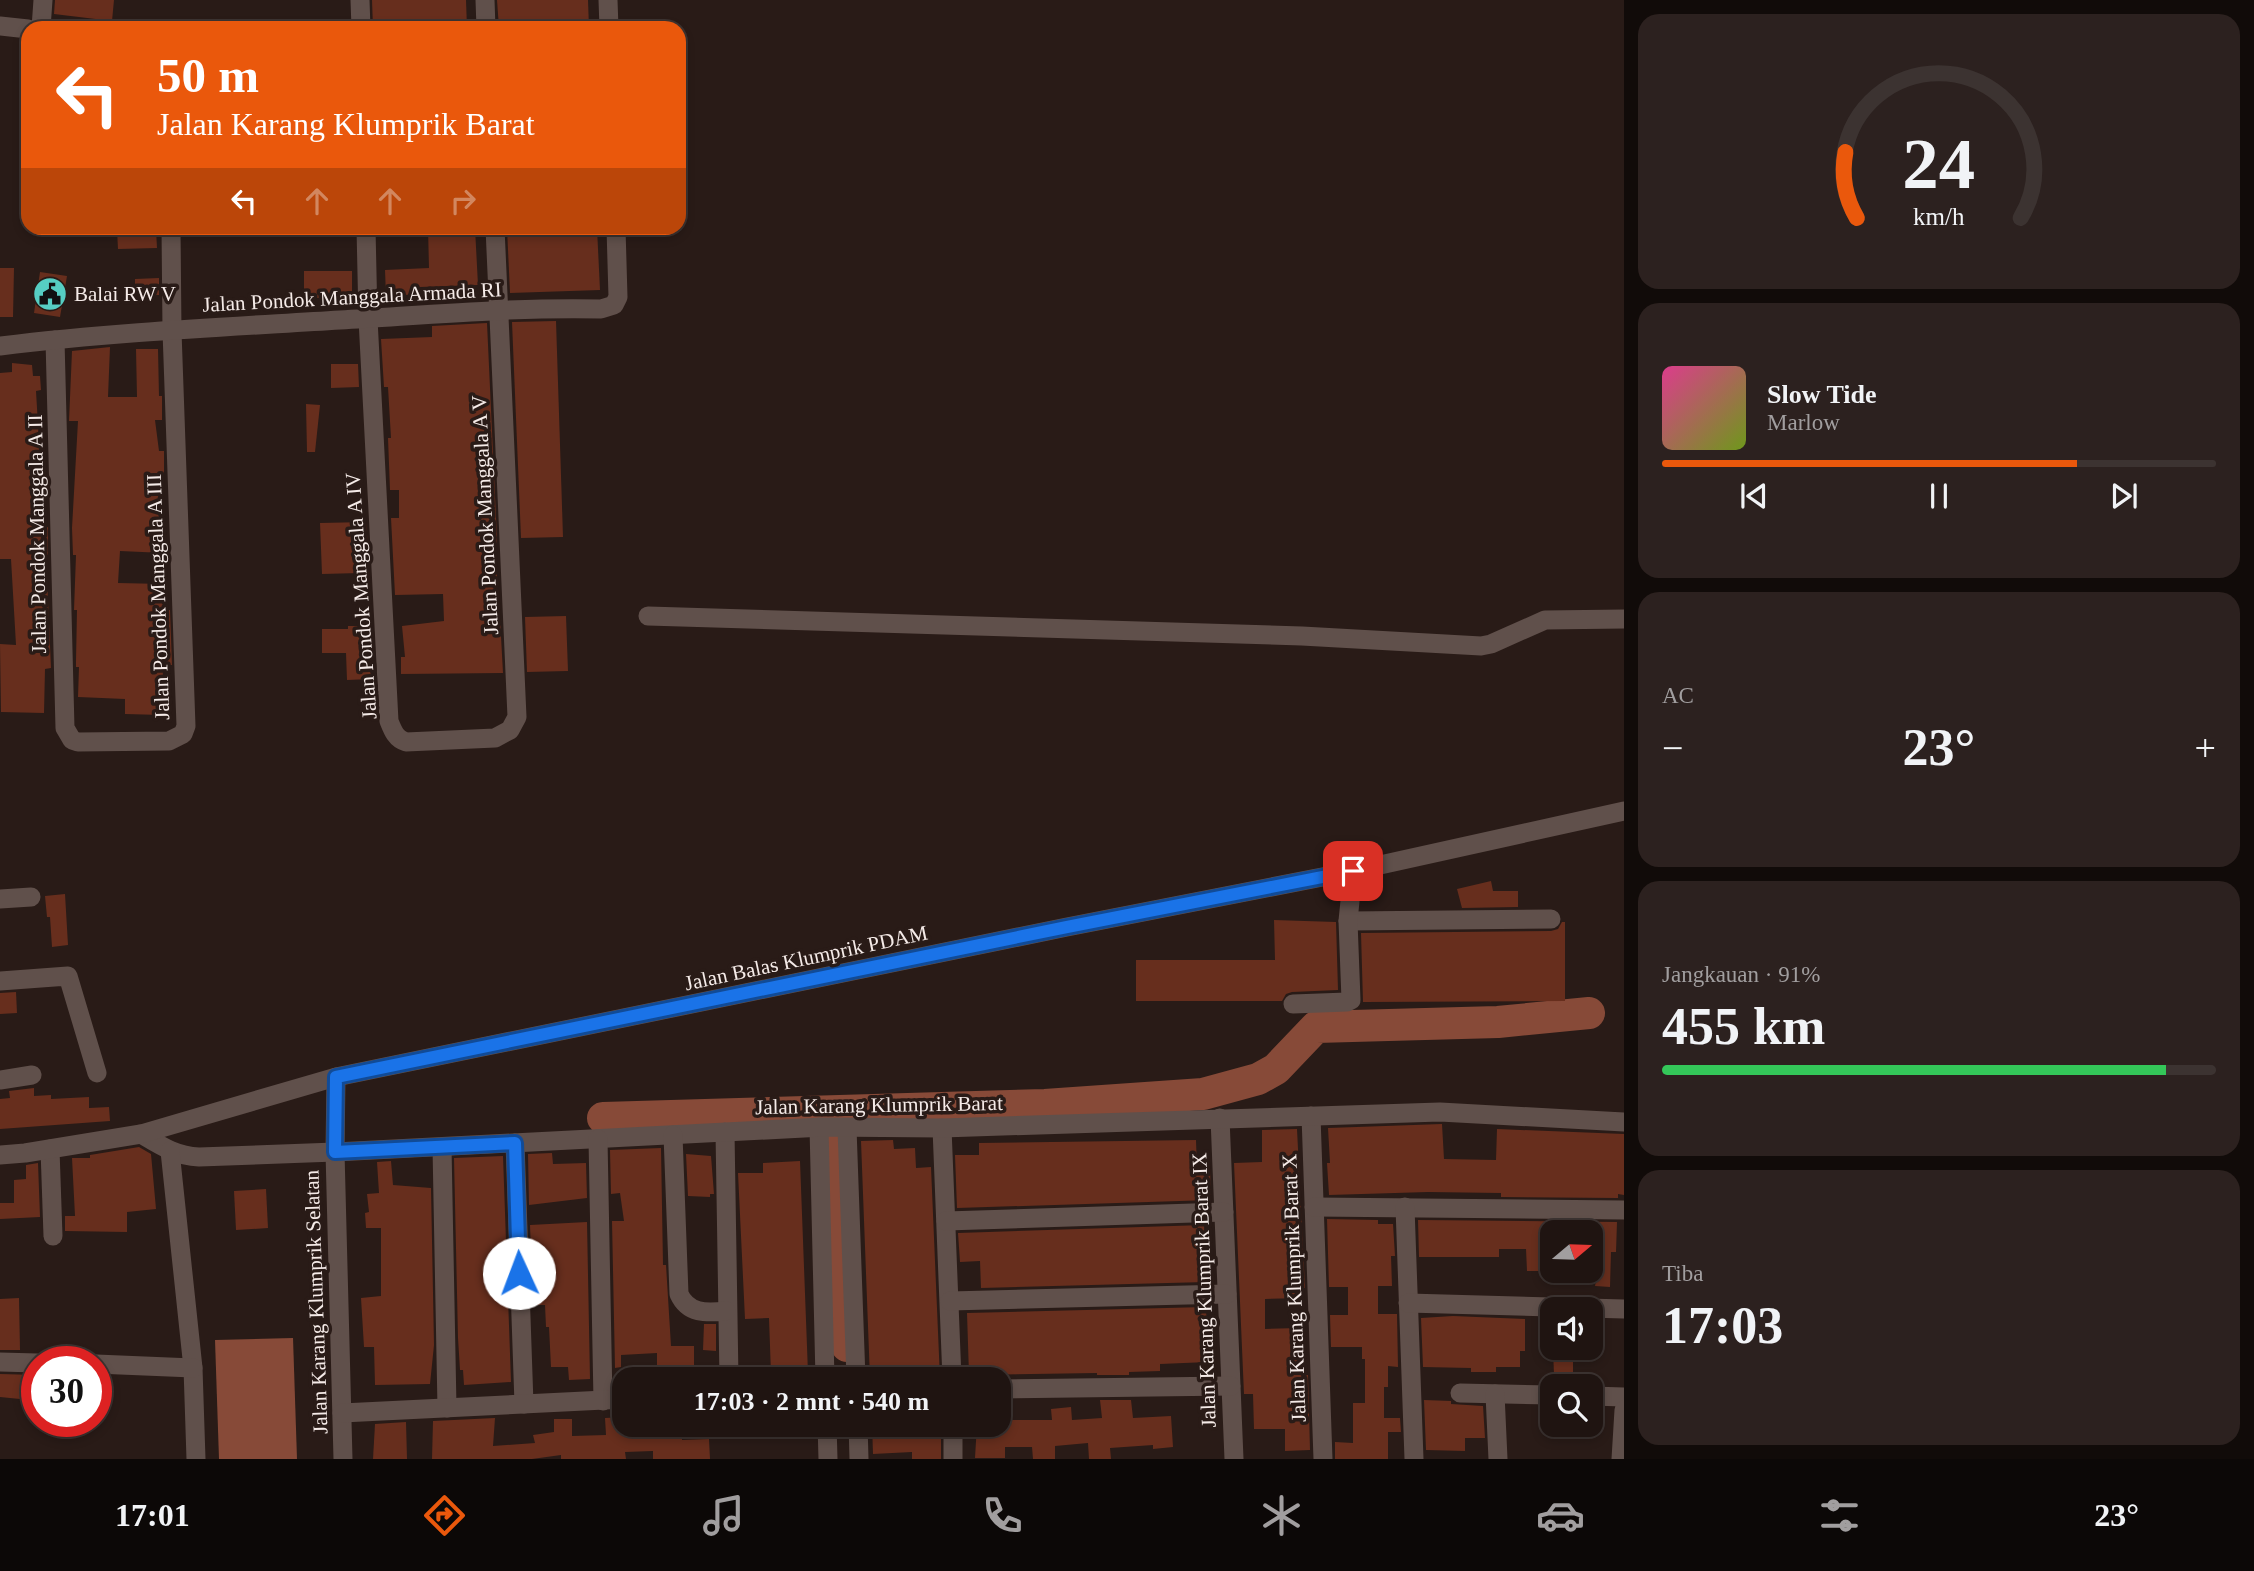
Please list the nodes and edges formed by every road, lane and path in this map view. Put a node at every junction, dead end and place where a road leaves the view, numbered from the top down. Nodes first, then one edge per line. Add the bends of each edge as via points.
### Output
1 (43, 0) edge
2 (360, 0) edge
3 (485, 0) edge
4 (608, 0) edge
5 (42, 21) edge
6 (361, 21) edge
7 (486, 21) edge
8 (609, 21) edge
9 (0, 26) edge
10 (21, 28) edge
11 (171, 235) edge
12 (366, 235) edge
13 (495, 235) edge
14 (616, 235) edge
15 (499, 311) junction
16 (369, 319) junction
17 (172, 331) junction
18 (55, 340) junction
19 (0, 346) edge
20 (648, 616) dead end
21 (1624, 619) edge
22 (517, 717) joint
23 (65, 728) joint
24 (1624, 811) edge
25 (1353, 871) junction
26 (30, 897) dead end
27 (0, 898) edge
28 (1551, 919) dead end
29 (1348, 920) junction
30 (0, 981) edge
31 (1293, 1004) dead end
32 (97, 1073) dead end
33 (32, 1075) dead end
34 (336, 1077) junction
35 (0, 1080) edge
36 (1311, 1116) junction
37 (1220, 1118) junction
38 (1624, 1122) edge
39 (832, 1127) junction
40 (942, 1128) junction
41 (725, 1132) junction
42 (141, 1134) junction
43 (673, 1135) junction
44 (598, 1139) junction
45 (515, 1143) junction
46 (335, 1145) junction
47 (442, 1147) junction
48 (50, 1149) junction
49 (170, 1152) junction
50 (0, 1155) edge
51 (1314, 1207) junction
52 (1405, 1207) junction
53 (1624, 1210) edge
54 (1224, 1212) junction
55 (946, 1221) junction
56 (52, 1236) dead end
57 (1227, 1294) junction
58 (950, 1301) junction
59 (1408, 1303) junction
60 (1624, 1309) edge
61 (726, 1311) junction
62 (0, 1362) edge
63 (21, 1363) edge
64 (112, 1364) edge
65 (190, 1367) junction
66 (728, 1367) edge
67 (825, 1367) edge
68 (855, 1367) edge
69 (952, 1367) edge
70 (1231, 1386) junction
71 (1011, 1389) edge
72 (1460, 1393) dead end
73 (1495, 1394) junction
74 (1540, 1395) edge
75 (1603, 1396) edge
76 (1624, 1397) edge
77 (612, 1400) edge
78 (603, 1401) junction
79 (524, 1404) junction
80 (447, 1408) junction
81 (1624, 1409) edge
82 (342, 1413) junction
83 (827, 1437) edge
84 (858, 1437) edge
85 (953, 1437) edge
86 (196, 1459) edge
87 (343, 1459) edge
88 (828, 1459) edge
89 (859, 1459) edge
90 (953, 1459) edge
91 (1234, 1459) edge
92 (1323, 1459) edge
93 (1414, 1459) edge
94 (1498, 1459) edge
95 (1620, 1459) edge

1 - 5 street
2 - 6 street
3 - 7 street
4 - 8 street
9 - 10 street
11 - 17 street, Jalan Pondok Manggala A III
12 - 16 street
13 - 15 street, Jalan Pondok Manggala A V
14 - 15 street, Jalan Pondok Manggala Armada RI via 618,297 614,305
15 - 16 street, Jalan Pondok Manggala Armada RI
15 - 22 street, Jalan Pondok Manggala A V
16 - 17 street, Jalan Pondok Manggala Armada RI
16 - 22 street, Jalan Pondok Manggala A IV via 393,733 406,742 495,738 510,730
17 - 18 street, Jalan Pondok Manggala Armada RI
17 - 23 street, Jalan Pondok Manggala A III via 186,726 176,739 156,741 78,742
18 - 19 street, Jalan Pondok Manggala Armada RI
18 - 23 street, Jalan Pondok Manggala A II
20 - 21 street via 1288,635 1481,646 1545,620
24 - 25 street, Jalan Balas Klumprik PDAM
25 - 29 street
25 - 34 street, Jalan Balas Klumprik PDAM
26 - 27 street
28 - 29 street
29 - 31 street via 1351,1000
30 - 32 street via 68,976
33 - 35 street
34 - 42 street, Jalan Balas Klumprik PDAM
34 - 46 street, Jalan Karang Klumprik Selatan
36 - 37 street, Jalan Karang Klumprik Barat
36 - 38 street, Jalan Karang Klumprik Barat via 1440,1112
36 - 51 street, Jalan Karang Klumprik Barat X
37 - 40 street, Jalan Karang Klumprik Barat
37 - 54 street, Jalan Karang Klumprik Barat IX
39 - 40 street, Jalan Karang Klumprik Barat
39 - 41 street, Jalan Karang Klumprik Barat
39 - 67 street
39 - 68 street
40 - 55 street
41 - 43 street, Jalan Karang Klumprik Barat
41 - 61 street
42 - 48 street, Jalan Balas Klumprik PDAM
42 - 49 street, Jalan Karang Klumprik Barat
43 - 44 street, Jalan Karang Klumprik Barat
43 - 61 street via 679,1294 692,1310
44 - 45 street, Jalan Karang Klumprik Barat
44 - 78 street
45 - 47 street, Jalan Karang Klumprik Barat
45 - 79 street
46 - 47 street, Jalan Karang Klumprik Barat
46 - 49 street, Jalan Karang Klumprik Barat via 200,1157
46 - 82 street, Jalan Karang Klumprik Selatan
47 - 80 street
48 - 50 street, Jalan Balas Klumprik PDAM
48 - 56 street
49 - 65 street
51 - 52 street
51 - 92 street, Jalan Karang Klumprik Barat X
52 - 53 street
52 - 59 street
54 - 55 street
54 - 57 street, Jalan Karang Klumprik Barat IX
55 - 58 street
57 - 58 street
57 - 70 street, Jalan Karang Klumprik Barat IX
58 - 69 street
59 - 60 street
59 - 93 street
61 - 66 street
62 - 63 street
64 - 65 street
65 - 86 street
70 - 71 street
70 - 91 street, Jalan Karang Klumprik Barat IX
72 - 73 street
73 - 74 street
73 - 94 street
75 - 76 street
77 - 78 street
78 - 79 street
79 - 80 street
80 - 82 street
81 - 95 street
82 - 87 street, Jalan Karang Klumprik Selatan
83 - 88 street
84 - 89 street
85 - 90 street

